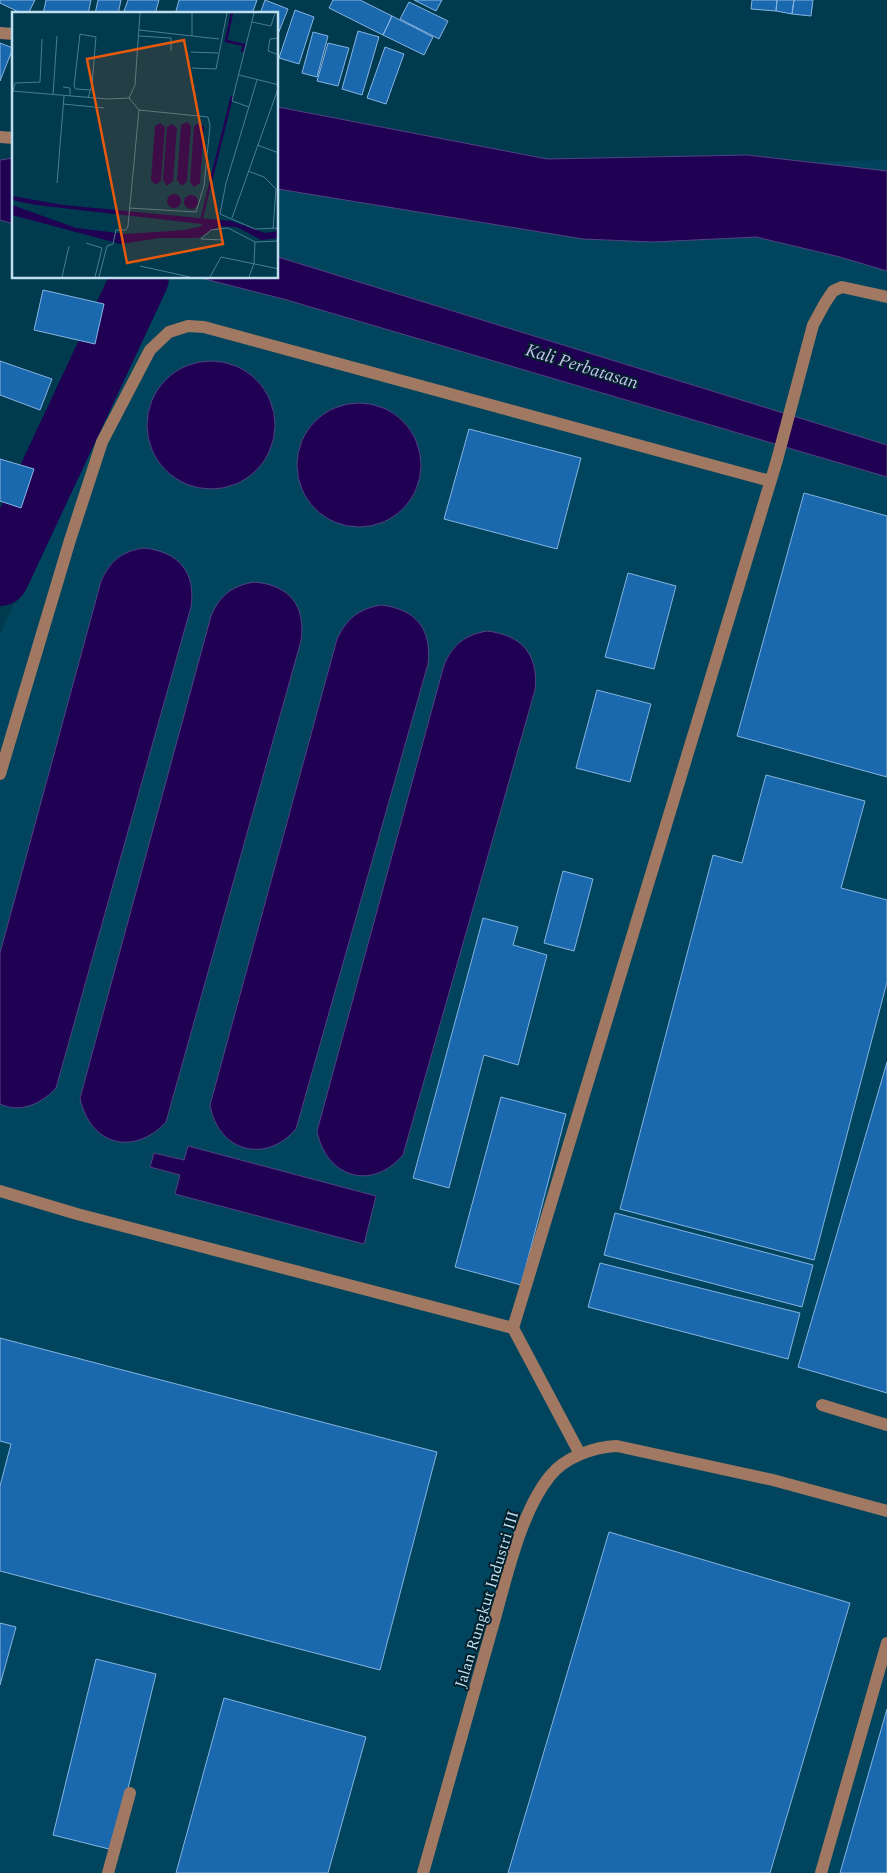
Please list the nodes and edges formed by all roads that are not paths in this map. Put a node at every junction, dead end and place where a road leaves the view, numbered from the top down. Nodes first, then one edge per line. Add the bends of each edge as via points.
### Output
1 (887, 298) edge
2 (770, 481) junction
3 (0, 774) edge
4 (0, 1191) edge
5 (513, 1328) junction
6 (822, 1405) dead end
7 (887, 1425) edge
8 (580, 1454) junction
9 (887, 1511) edge
10 (887, 1643) edge
11 (130, 1793) dead end
12 (108, 1873) edge
13 (423, 1873) edge
14 (821, 1873) edge

1 - 2 street via 842,287 833,291 813,325
2 - 3 street via 211,329 188,326 169,332 150,350 102,442
2 - 5 street
4 - 5 street via 76,1214
5 - 8 street
6 - 7 street
8 - 9 street, Jalan Rungkut Industri III via 617,1446 773,1480
8 - 13 street, Jalan Rungkut Industri III via 545,1482 535,1498 514,1553
10 - 14 street
11 - 12 street

